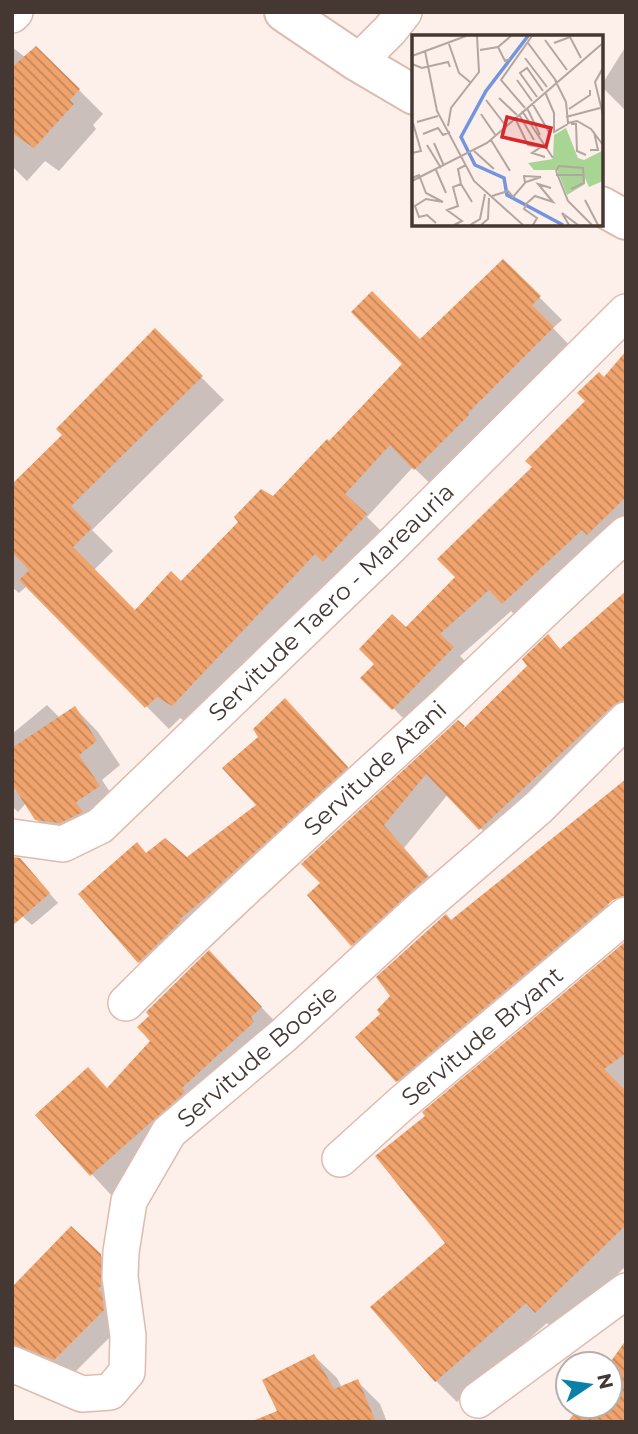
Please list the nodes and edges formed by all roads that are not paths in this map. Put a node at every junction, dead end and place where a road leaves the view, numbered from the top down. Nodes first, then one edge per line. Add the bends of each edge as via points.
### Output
1 (284, 12) edge
2 (404, 12) edge
3 (358, 62) junction
4 (412, 94) edge
5 (603, 207) edge
6 (626, 220) edge
7 (626, 312) edge
8 (626, 534) edge
9 (626, 720) edge
10 (12, 837) edge
11 (626, 915) edge
12 (126, 1003) dead end
13 (340, 1159) dead end
14 (626, 1291) edge
15 (12, 1364) edge
16 (478, 1400) dead end

1 - 3 main road
2 - 3 street
3 - 4 main road
5 - 6 main road
7 - 10 street, Servitude Taero - Mareauria via 100,827 63,844
8 - 12 street, Servitude Atani
9 - 15 street, Servitude Boosie via 539,807 169,1132 129,1201 120,1277 128,1336 127,1372 110,1392 82,1394
11 - 13 street, Servitude Bryant
14 - 16 street

